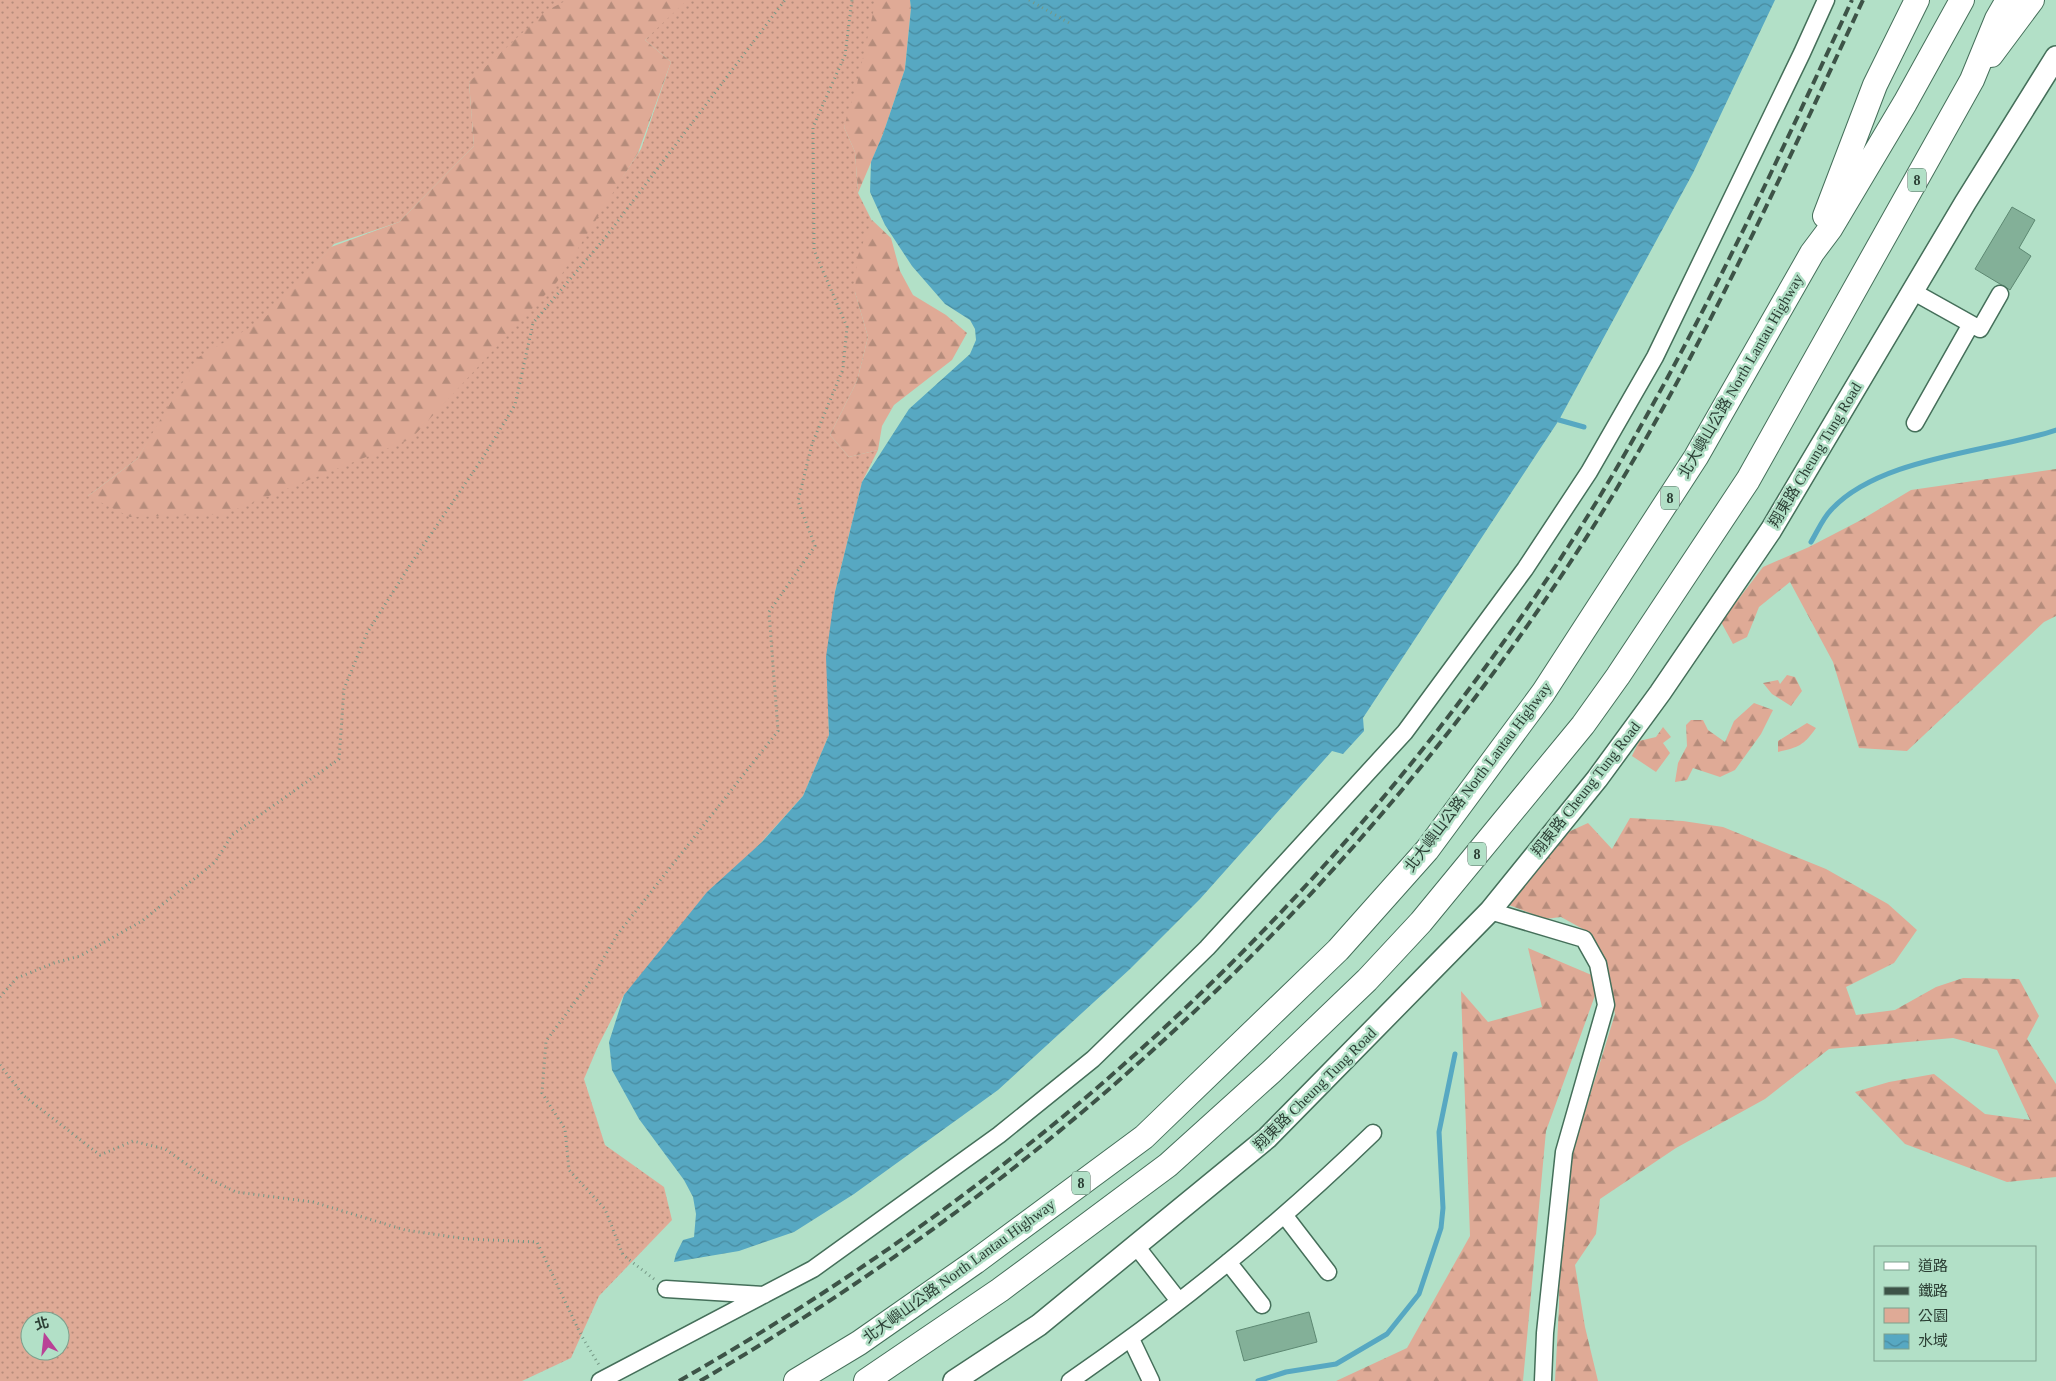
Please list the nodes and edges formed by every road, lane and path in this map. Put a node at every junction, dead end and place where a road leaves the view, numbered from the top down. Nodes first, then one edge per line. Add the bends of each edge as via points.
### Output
1 (785, 0) edge
2 (852, 0) edge
3 (1029, 0) edge
4 (1826, 0) edge
5 (1917, 0) edge
6 (1962, 0) edge
7 (2008, 0) edge
8 (2032, 0) edge
9 (1071, 24) dead end
10 (2056, 57) edge
11 (1972, 80) junction
12 (1812, 253) junction
13 (1912, 291) junction
14 (2000, 294) dead end
15 (1971, 324) junction
16 (1915, 423) dead end
17 (1490, 911) junction
18 (0, 997) edge
19 (0, 1065) edge
20 (1373, 1134) dead end
21 (1285, 1216) junction
22 (1136, 1246) junction
23 (1228, 1262) junction
24 (1328, 1272) dead end
25 (666, 1289) joint
26 (764, 1295) junction
27 (1179, 1301) junction
28 (1262, 1305) dead end
29 (1132, 1339) junction
30 (603, 1379) edge
31 (796, 1381) edge
32 (866, 1381) edge
33 (954, 1381) edge
34 (1070, 1381) edge
35 (1151, 1381) edge
36 (1543, 1381) edge

1 - 18 path via 605,238 532,323 516,405 367,633 344,689 339,759 232,835 216,862 142,921 80,956 17,978
2 - 25 path via 845,56 814,127 814,250 847,327 843,369 812,444 798,501 816,546 770,612 778,731 616,935 589,982 546,1040 542,1093 565,1129 569,1170 605,1210 623,1255
3 - 9 path
4 - 26 lane via 1655,357 1589,472 1525,569 1405,732 1207,948 1093,1059 1000,1135 822,1264
5 - 12 highway via 1875,85
6 - 12 highway, 北大嶼山公路 North Lantau Highway / 8 via 1905,103 1830,229
7 - 11 highway, 8
8 - 11 highway
10 - 13 main road, 翔東路 Cheung Tung Road
11 - 32 highway, 8 via 1748,480 1583,725 1427,915 1367,980 1168,1164 1000,1290
12 - 31 highway, 北大嶼山公路 North Lantau Highway / 8 via 1696,457 1543,693 1427,850 1338,950 1144,1137 975,1262 859,1343
13 - 15 lane
13 - 17 main road, 翔東路 Cheung Tung Road via 1770,530 1665,685 1597,779
14 - 15 lane via 1980,329
15 - 16 lane
17 - 22 main road, 翔東路 Cheung Tung Road via 1268,1138
17 - 36 lane via 1584,939 1598,964 1606,1005 1564,1152
19 - 30 path via 24,1096 100,1155 133,1141 165,1150 204,1177 236,1192 313,1202 405,1230 467,1239 537,1242
20 - 21 lane
21 - 23 lane
21 - 24 lane
22 - 27 lane
22 - 33 main road, 翔東路 Cheung Tung Road via 1039,1325
23 - 27 lane
23 - 28 lane
25 - 26 lane
26 - 30 lane
27 - 29 lane
29 - 34 lane
29 - 35 lane

